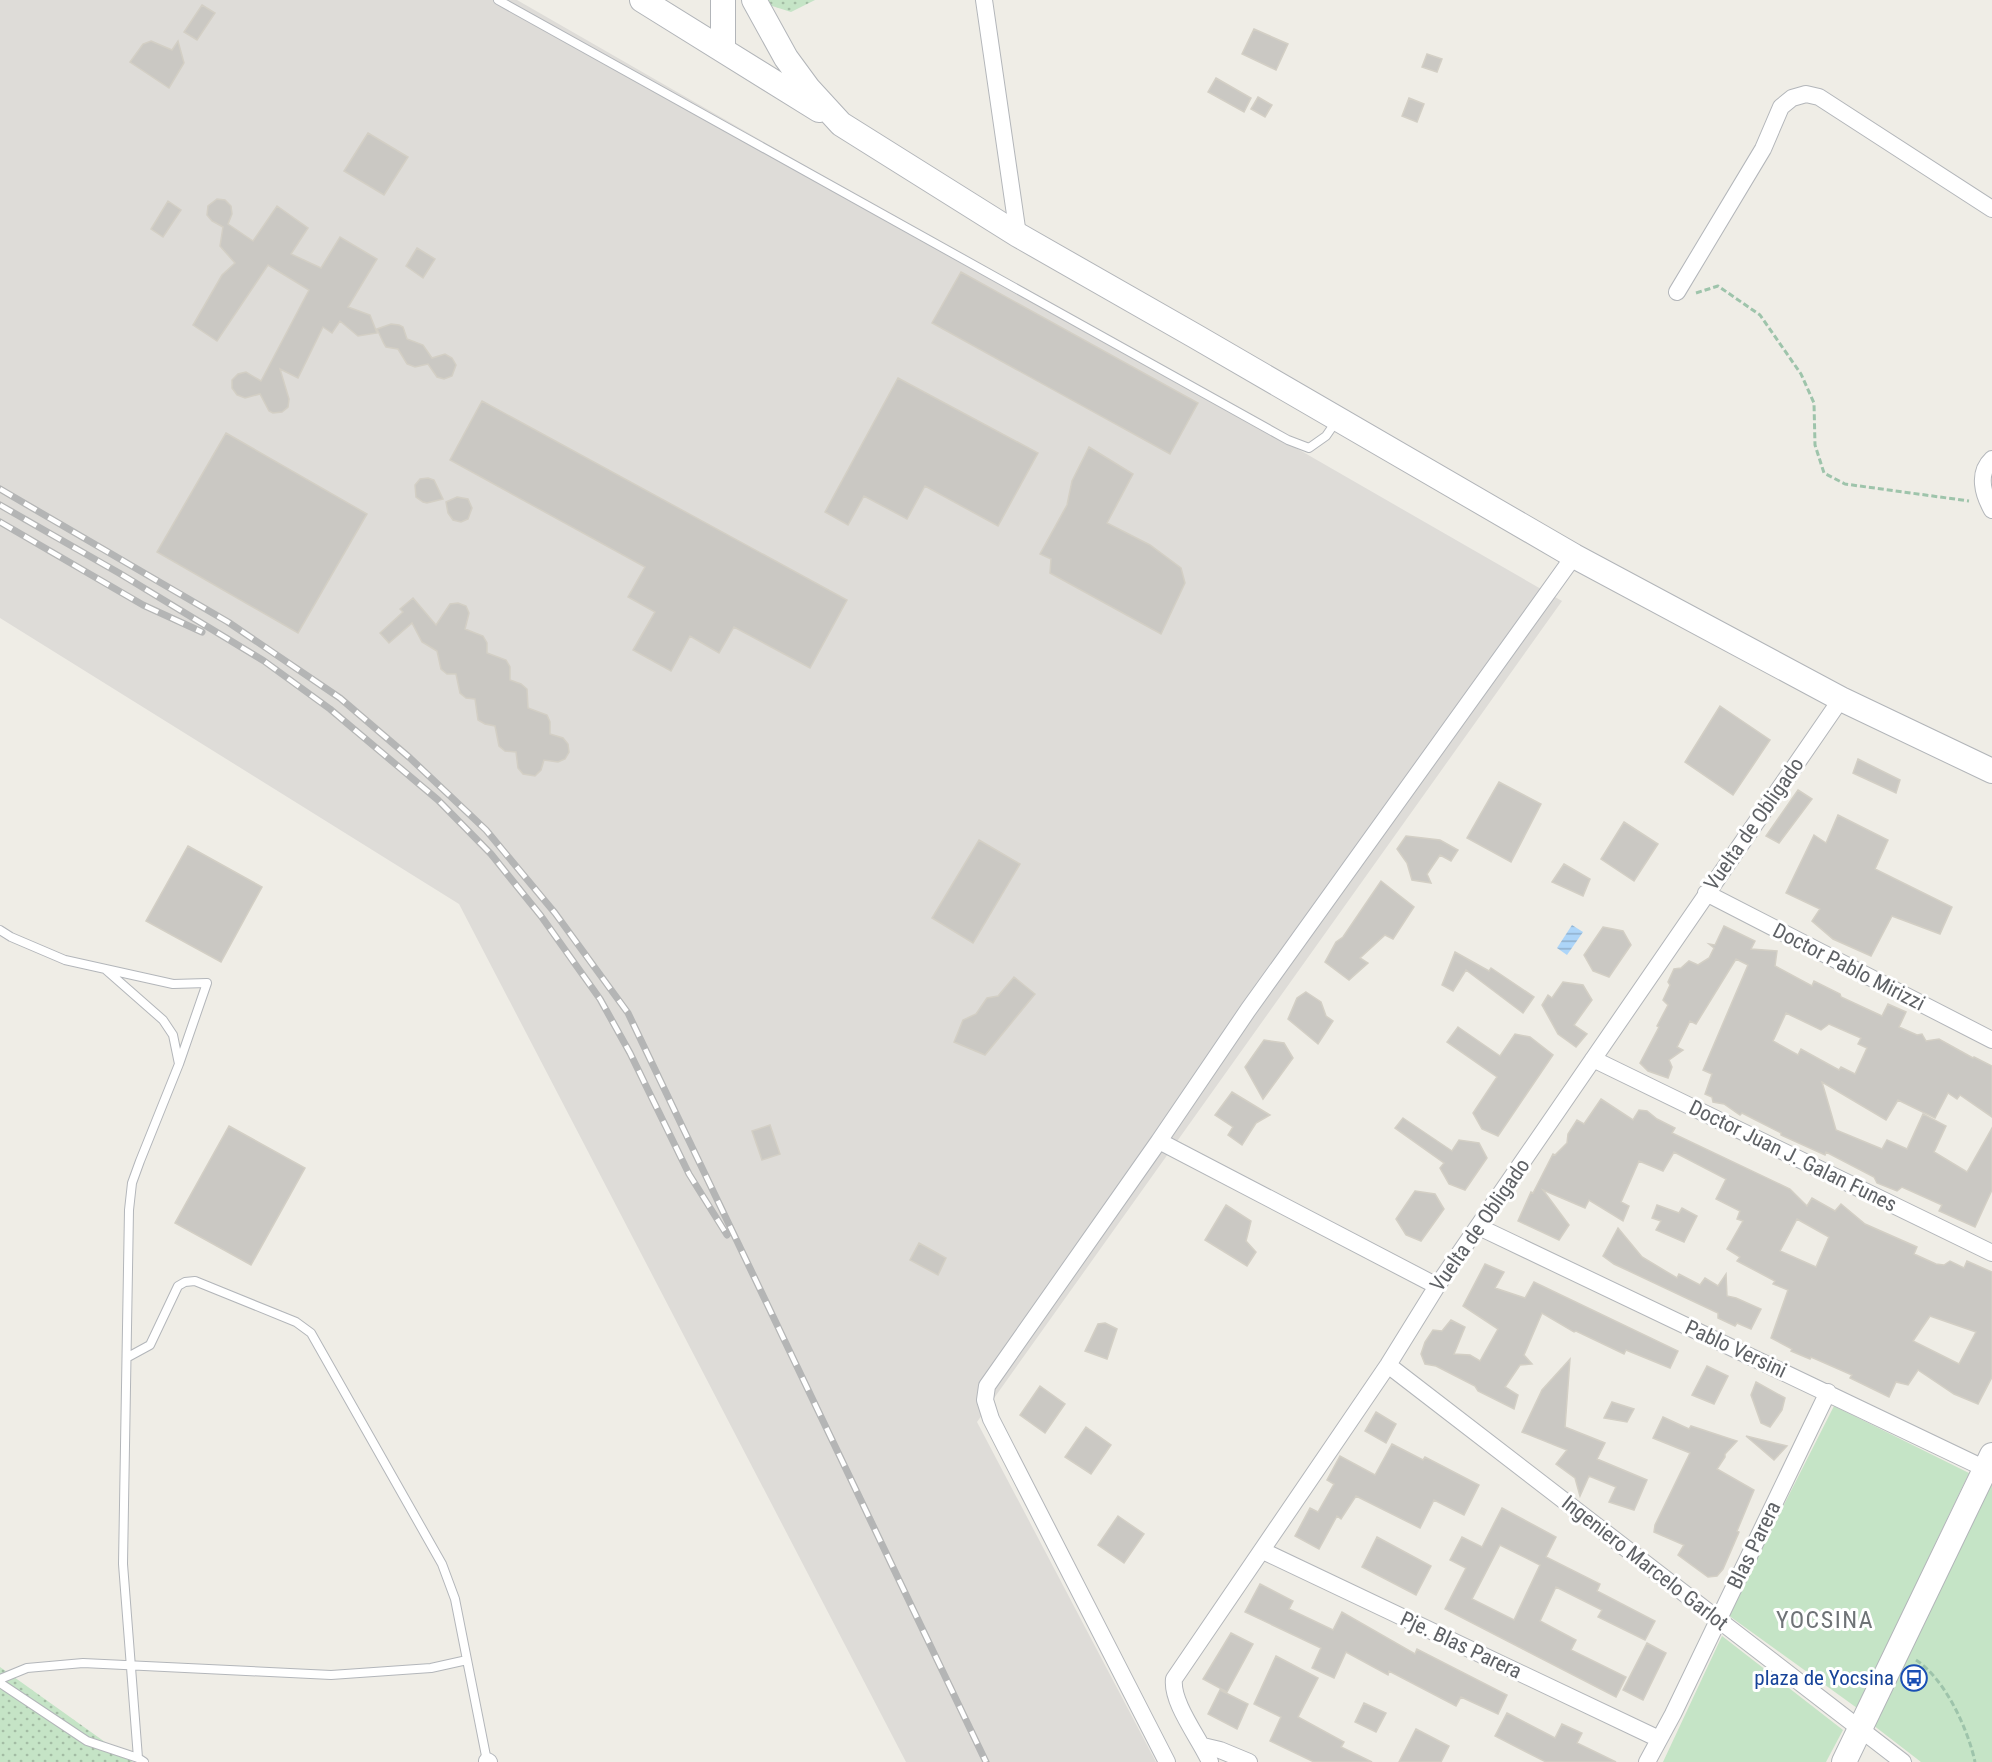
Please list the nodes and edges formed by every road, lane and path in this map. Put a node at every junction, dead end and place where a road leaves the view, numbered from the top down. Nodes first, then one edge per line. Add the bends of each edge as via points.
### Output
1 (498, 0) edge
2 (642, 0) edge
3 (723, 0) edge
4 (754, 0) edge
5 (984, 0) edge
6 (723, 50) junction
7 (841, 124) junction
8 (1992, 209) edge
9 (1018, 235) junction
10 (1677, 292) joint
11 (1338, 420) junction
12 (1992, 459) edge
13 (1990, 507) edge
14 (1574, 556) junction
15 (1841, 699) junction
16 (1992, 771) edge
17 (1706, 893) junction
18 (0, 930) edge
19 (105, 969) junction
20 (1992, 1040) edge
21 (1593, 1059) junction
22 (179, 1064) junction
23 (1159, 1141) junction
24 (1479, 1227) junction
25 (1992, 1253) edge
26 (1437, 1286) junction
27 (128, 1357) junction
28 (1388, 1365) junction
29 (1828, 1392) junction
30 (1990, 1465) edge
31 (1263, 1551) junction
32 (1718, 1619) junction
33 (1912, 1657) dead end
34 (467, 1660) junction
35 (131, 1666) junction
36 (0, 1681) edge
37 (1860, 1729) junction
38 (1659, 1739) junction
39 (1203, 1746) junction
40 (141, 1760) edge
41 (488, 1762) edge
42 (1167, 1762) edge
43 (1209, 1762) edge
44 (1249, 1762) edge
45 (1647, 1762) edge
46 (1844, 1762) edge
47 (1903, 1762) edge
48 (1975, 1762) edge

1 - 11 lane via 1288,440 1309,448 1326,436
2 - 6 main road
3 - 6 main road
4 - 7 main road via 786,58
5 - 9 street
6 - 7 main road
7 - 9 main road
8 - 10 street via 1819,96 1806,94 1781,106 1763,149
9 - 11 main road
10 - 13 path via 1696,293 1718,286 1760,315 1802,374 1814,403 1815,445 1824,473 1845,484
11 - 14 main road
12 - 13 street via 1986,465 1982,485
14 - 15 main road
14 - 23 street via 1248,1010
15 - 16 main road
15 - 17 street, Vuelta de Obligado
17 - 20 street, Doctor Pablo Mirizzi
17 - 21 street, Vuelta de Obligado
18 - 19 lane via 65,960
19 - 22 lane via 164,1020 173,1035
19 - 22 lane via 173,984 207,983
21 - 24 street, Vuelta de Obligado
21 - 25 street, Doctor Juan J. Galan Funes
22 - 27 lane via 132,1183
23 - 26 street
23 - 42 street via 987,1386 985,1400 991,1419
24 - 26 street, Vuelta de Obligado
24 - 29 street, Pablo Versini
26 - 28 street, Vuelta de Obligado
27 - 34 lane via 150,1345 178,1286 185,1282 195,1281 296,1322 311,1333 442,1564 455,1599
27 - 35 lane via 123,1564
28 - 31 street, Vuelta de Obligado
28 - 32 street, Ingeniero Marcelo Garlot
29 - 30 street, Pablo Versini
29 - 32 street, Blas Parera
30 - 37 main road
31 - 38 street, Pje. Blas Parera
31 - 39 street, Vuelta de Obligado via 1174,1679 1177,1701
32 - 37 street, Ingeniero Marcelo Garlot
32 - 38 street, Blas Parera
33 - 48 path via 1926,1666 1943,1687 1966,1729
34 - 35 lane via 431,1668 331,1675
34 - 41 lane
35 - 36 lane via 83,1663 27,1668
35 - 40 lane
36 - 40 lane via 87,1741
37 - 46 main road
37 - 47 street, Ingeniero Marcelo Garlot
38 - 45 street, Blas Parera
39 - 43 street, Vuelta de Obligado
39 - 44 street

